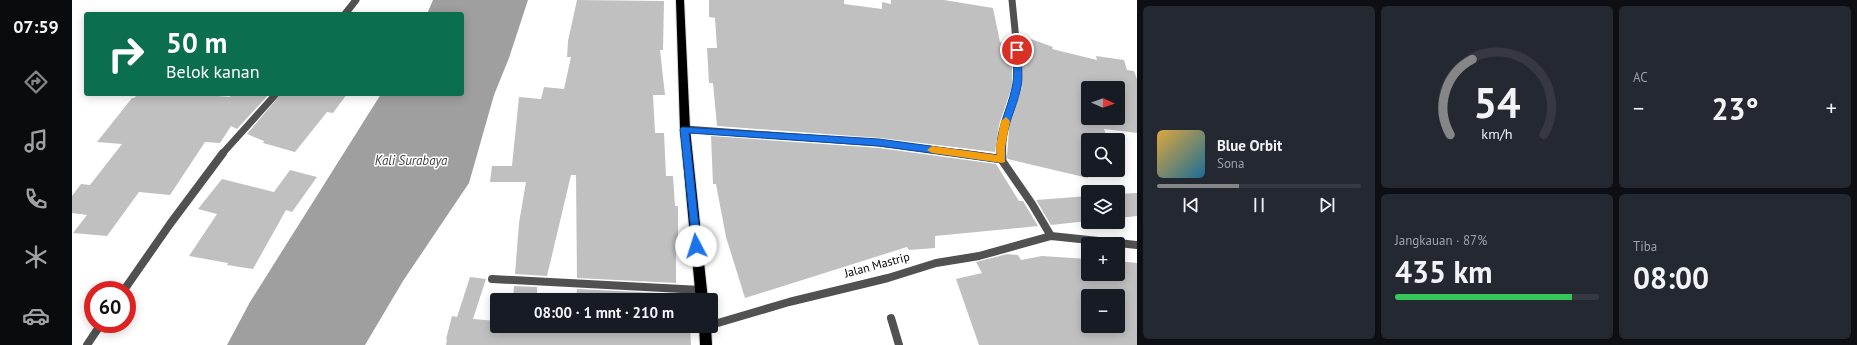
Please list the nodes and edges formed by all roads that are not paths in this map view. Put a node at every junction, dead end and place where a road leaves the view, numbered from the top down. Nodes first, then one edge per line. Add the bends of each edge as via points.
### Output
1 (356, 0) edge
2 (680, 0) edge
3 (1012, 0) edge
4 (347, 12) edge
5 (274, 96) edge
6 (685, 129) junction
7 (1002, 159) junction
8 (1051, 236) junction
9 (1137, 245) edge
10 (492, 279) dead end
11 (130, 281) edge
12 (675, 293) edge
13 (701, 293) edge
14 (891, 318) dead end
15 (718, 323) edge
16 (95, 333) edge
17 (707, 333) edge
18 (87, 345) edge
19 (706, 345) edge
20 (899, 345) edge

1 - 4 street
2 - 6 main road
3 - 7 street via 1017,50 1017,87 1004,127 1000,147
5 - 11 street via 228,148
6 - 7 street via 879,143
6 - 13 main road
7 - 8 street
8 - 9 street, Jalan Mastrip
8 - 15 street, Jalan Mastrip via 979,256 936,263
10 - 12 street
14 - 20 street
16 - 18 street
17 - 19 main road, Jalan Mastrip

